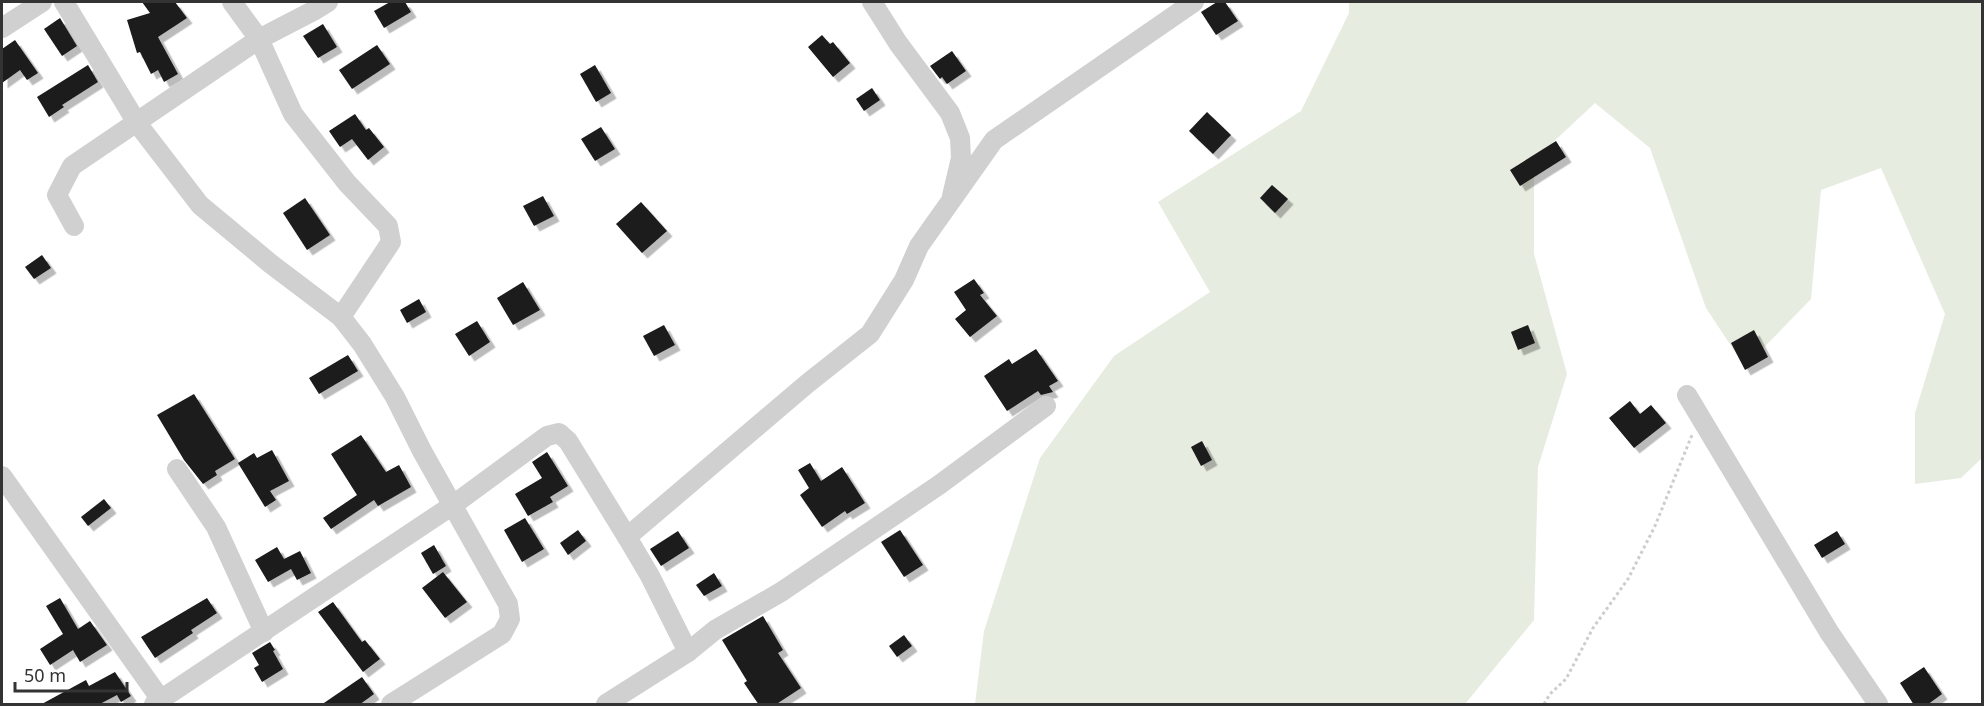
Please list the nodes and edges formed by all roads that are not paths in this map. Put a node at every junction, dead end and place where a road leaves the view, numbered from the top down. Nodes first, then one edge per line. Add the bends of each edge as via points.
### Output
1 (42, 2) edge
2 (64, 2) edge
3 (232, 2) edge
4 (328, 2) edge
5 (872, 2) edge
6 (1194, 2) edge
7 (2, 28) edge
8 (259, 39) junction
9 (137, 123) junction
10 (949, 206) junction
11 (74, 226) dead end
12 (341, 317) junction
13 (1687, 395) dead end
14 (1046, 406) dead end
15 (177, 469) dead end
16 (2, 476) edge
17 (453, 505) junction
18 (627, 537) junction
19 (264, 632) junction
20 (688, 652) junction
21 (160, 703) edge
22 (391, 705) edge
23 (606, 705) edge
24 (1878, 705) edge

1 - 7 street
2 - 9 street
3 - 8 street
4 - 8 street
5 - 10 street via 950,113 960,138 961,158
6 - 10 street via 994,140
8 - 9 street
8 - 12 street via 293,114 388,226 391,242
9 - 11 street via 72,166 57,195
9 - 12 street via 200,205
10 - 18 street via 919,246 904,280 870,334
12 - 17 street via 395,397
13 - 24 street via 1829,632
14 - 20 street via 906,507 781,592 715,630
15 - 19 street via 216,527
16 - 21 street
17 - 18 street via 547,436 559,433 568,441
17 - 19 street
17 - 22 street via 508,604 510,619 502,634
18 - 20 street
19 - 21 street
20 - 23 street

